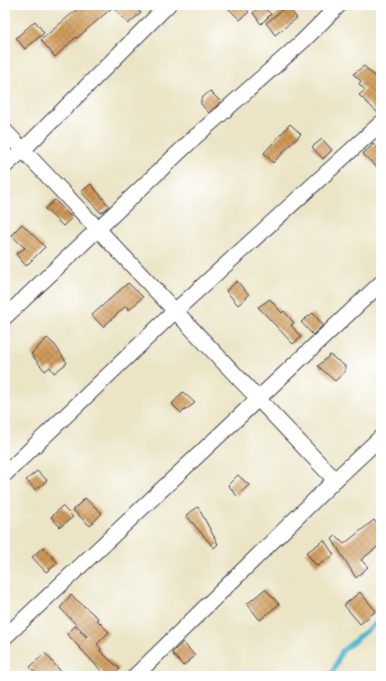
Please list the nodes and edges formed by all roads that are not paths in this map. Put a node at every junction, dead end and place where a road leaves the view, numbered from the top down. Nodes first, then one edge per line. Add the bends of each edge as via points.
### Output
1 (168, 5) edge
2 (339, 5) edge
3 (381, 123) edge
4 (5, 131) edge
5 (23, 150) junction
6 (5, 166) edge
7 (97, 229) junction
8 (381, 283) edge
9 (176, 311) junction
10 (5, 316) edge
11 (258, 398) junction
12 (381, 437) edge
13 (5, 474) edge
14 (335, 480) junction
15 (5, 637) edge
16 (135, 676) edge

1 - 5 street
2 - 7 street
3 - 9 street
4 - 5 street
5 - 6 street
5 - 7 street
7 - 9 street
7 - 10 street
8 - 11 street
9 - 11 street
9 - 13 street
11 - 14 street
11 - 15 street
12 - 14 street
14 - 16 street

